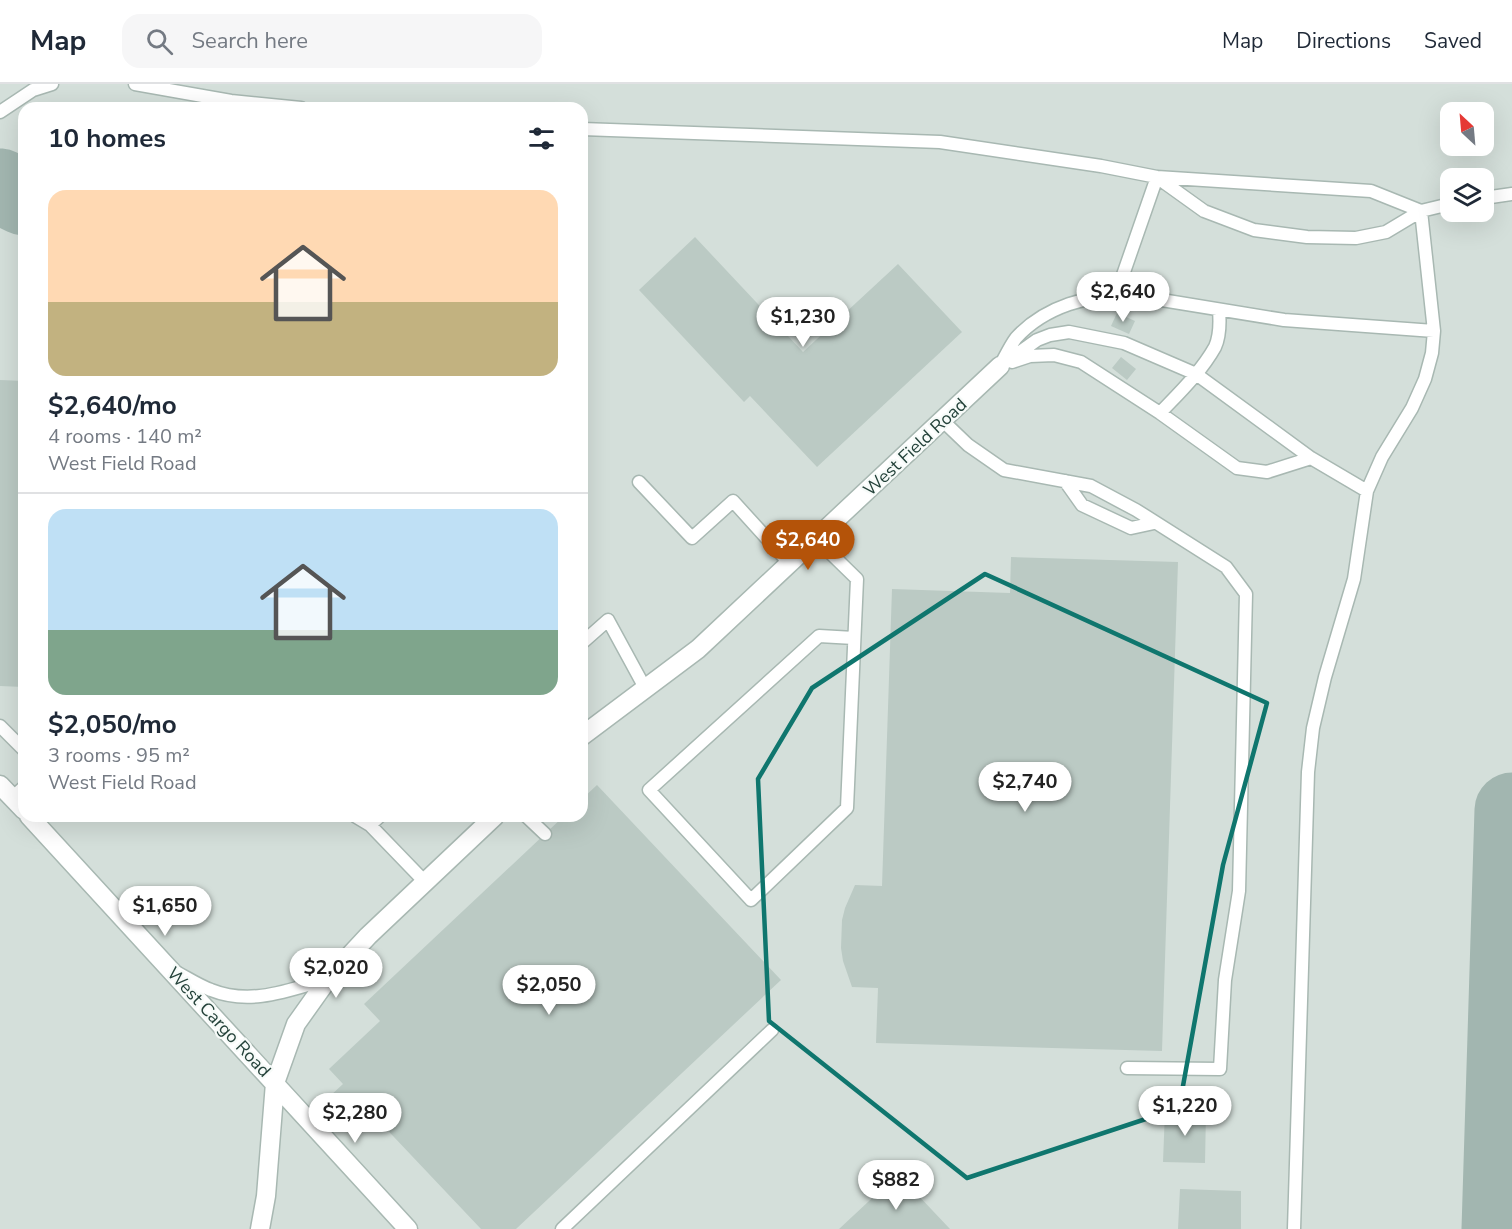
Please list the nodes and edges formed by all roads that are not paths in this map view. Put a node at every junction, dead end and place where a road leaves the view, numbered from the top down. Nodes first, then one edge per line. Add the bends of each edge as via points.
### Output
1 (52, 84) edge
2 (135, 84) edge
3 (241, 102) edge
4 (0, 112) edge
5 (588, 129) edge
6 (1157, 177) junction
7 (1512, 194) edge
8 (1494, 197) edge
9 (1440, 206) edge
10 (1421, 211) junction
11 (1116, 295) junction
12 (1219, 310) junction
13 (1434, 332) junction
14 (1000, 366) junction
15 (1196, 374) junction
16 (1160, 413) junction
17 (943, 421) junction
18 (1311, 458) junction
19 (1065, 481) junction
20 (639, 482) dead end
21 (1367, 491) junction
22 (1154, 523) junction
23 (816, 539) junction
24 (790, 564) junction
25 (588, 638) edge
26 (854, 638) junction
27 (645, 688) junction
28 (0, 726) edge
29 (588, 731) edge
30 (18, 744) edge
31 (35, 822) edge
32 (365, 822) edge
33 (373, 822) edge
34 (489, 822) edge
35 (532, 822) edge
36 (370, 825) junction
37 (545, 834) dead end
38 (425, 882) junction
39 (171, 970) junction
40 (328, 979) junction
41 (772, 1030) dead end
42 (1127, 1068) dead end
43 (275, 1083) junction
44 (260, 1229) edge
45 (408, 1229) edge
46 (562, 1229) edge
47 (1294, 1229) edge

1 - 4 lane via 33,90
2 - 3 lane
5 - 6 lane via 940,142
6 - 10 lane via 1371,191
6 - 10 lane via 1204,211 1254,230 1307,237 1356,238 1386,232
6 - 11 lane
7 - 8 lane
9 - 10 lane
10 - 13 lane
11 - 12 lane
11 - 14 lane via 1082,299 1045,314 1016,338
12 - 13 lane via 1284,320
12 - 15 lane via 1215,346
13 - 21 lane via 1425,379
14 - 15 lane via 1037,340 1070,332 1124,343
14 - 16 lane via 1030,356 1054,355 1081,362
14 - 17 street, West Field Road
15 - 16 lane
15 - 18 lane
16 - 18 lane via 1237,468 1267,472
17 - 19 lane via 968,445 1004,470
17 - 23 street, West Field Road
18 - 21 lane
19 - 22 lane via 1091,486
19 - 22 lane via 1082,505 1131,528
20 - 24 lane via 693,538 732,501
21 - 47 lane via 1354,579 1320,697 1309,761
22 - 42 lane via 1226,567 1246,594 1239,891 1225,980 1220,1069
23 - 24 street, West Field Road
23 - 26 lane via 857,579
24 - 27 street, West Field Road via 698,649
25 - 27 lane via 608,620
26 - 26 lane via 847,808 751,900 649,790 819,636
27 - 29 street, West Field Road
28 - 30 lane
31 - 39 street, West Cargo Road
32 - 36 lane
33 - 36 lane
34 - 38 street
35 - 37 lane
36 - 38 lane
38 - 40 street
39 - 40 lane via 212,991 246,998 274,995
39 - 43 street, West Cargo Road
40 - 43 street via 296,1024
41 - 46 lane
43 - 44 street
43 - 45 street, West Cargo Road

